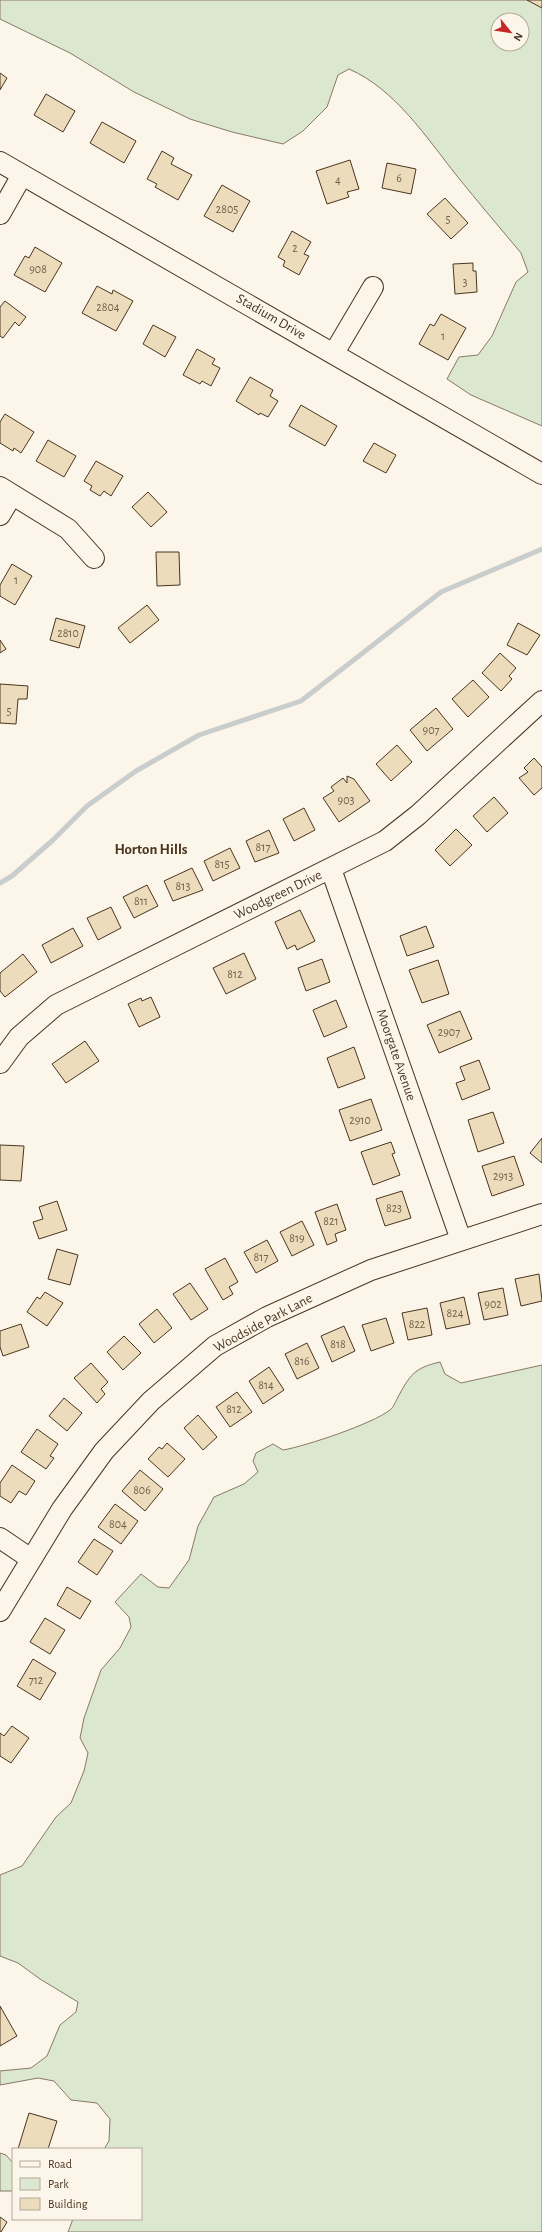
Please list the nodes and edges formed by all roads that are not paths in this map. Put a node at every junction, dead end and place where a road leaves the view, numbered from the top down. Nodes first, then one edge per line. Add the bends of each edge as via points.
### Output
1 (0, 162) edge
2 (22, 175) junction
3 (0, 214) edge
4 (373, 287) dead end
5 (334, 353) junction
6 (542, 474) edge
7 (6, 491) edge
8 (0, 515) edge
9 (94, 558) dead end
10 (542, 701) edge
11 (331, 869) junction
12 (0, 1063) edge
13 (542, 1214) edge
14 (462, 1240) junction
15 (0, 1538) edge
16 (31, 1559) junction
17 (0, 1611) edge

1 - 2 street, Stadium Drive
2 - 3 street
2 - 5 street, Stadium Drive
4 - 5 street
5 - 6 street, Stadium Drive
7 - 8 street
7 - 9 street via 68,529
10 - 11 street, Woodgreen Drive via 385,841
11 - 12 street, Woodgreen Drive via 56,1005 19,1037
11 - 14 street, Moorgate Avenue
13 - 14 street, Woodside Park Lane
14 - 16 street, Woodside Park Lane via 371,1270 267,1318 215,1346 151,1401 104,1451 62,1509
15 - 16 street
16 - 17 street, Woodside Park Lane

